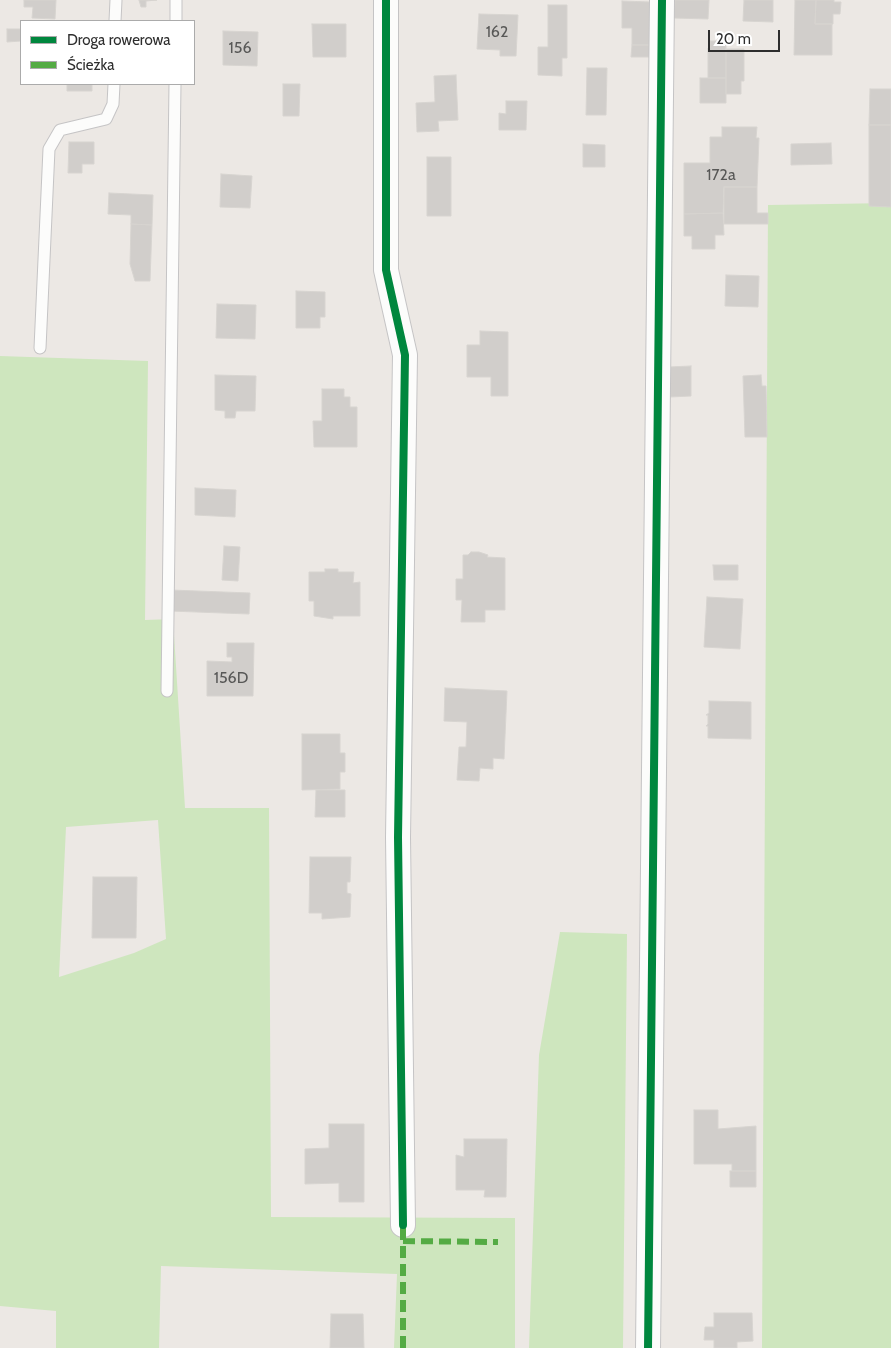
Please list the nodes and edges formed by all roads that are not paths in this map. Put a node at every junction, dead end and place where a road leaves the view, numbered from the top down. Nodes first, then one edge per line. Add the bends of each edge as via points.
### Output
1 (116, 0) edge
2 (176, 0) edge
3 (386, 0) edge
4 (662, 0) edge
5 (115, 20) edge
6 (176, 20) edge
7 (114, 85) edge
8 (175, 85) edge
9 (40, 348) dead end
10 (167, 691) dead end
11 (403, 1225) dead end
12 (648, 1348) edge

1 - 5 lane
2 - 6 lane
3 - 11 street via 386,270 405,355 398,837
4 - 12 street
7 - 9 lane via 113,104 106,119 60,130 49,149
8 - 10 lane

